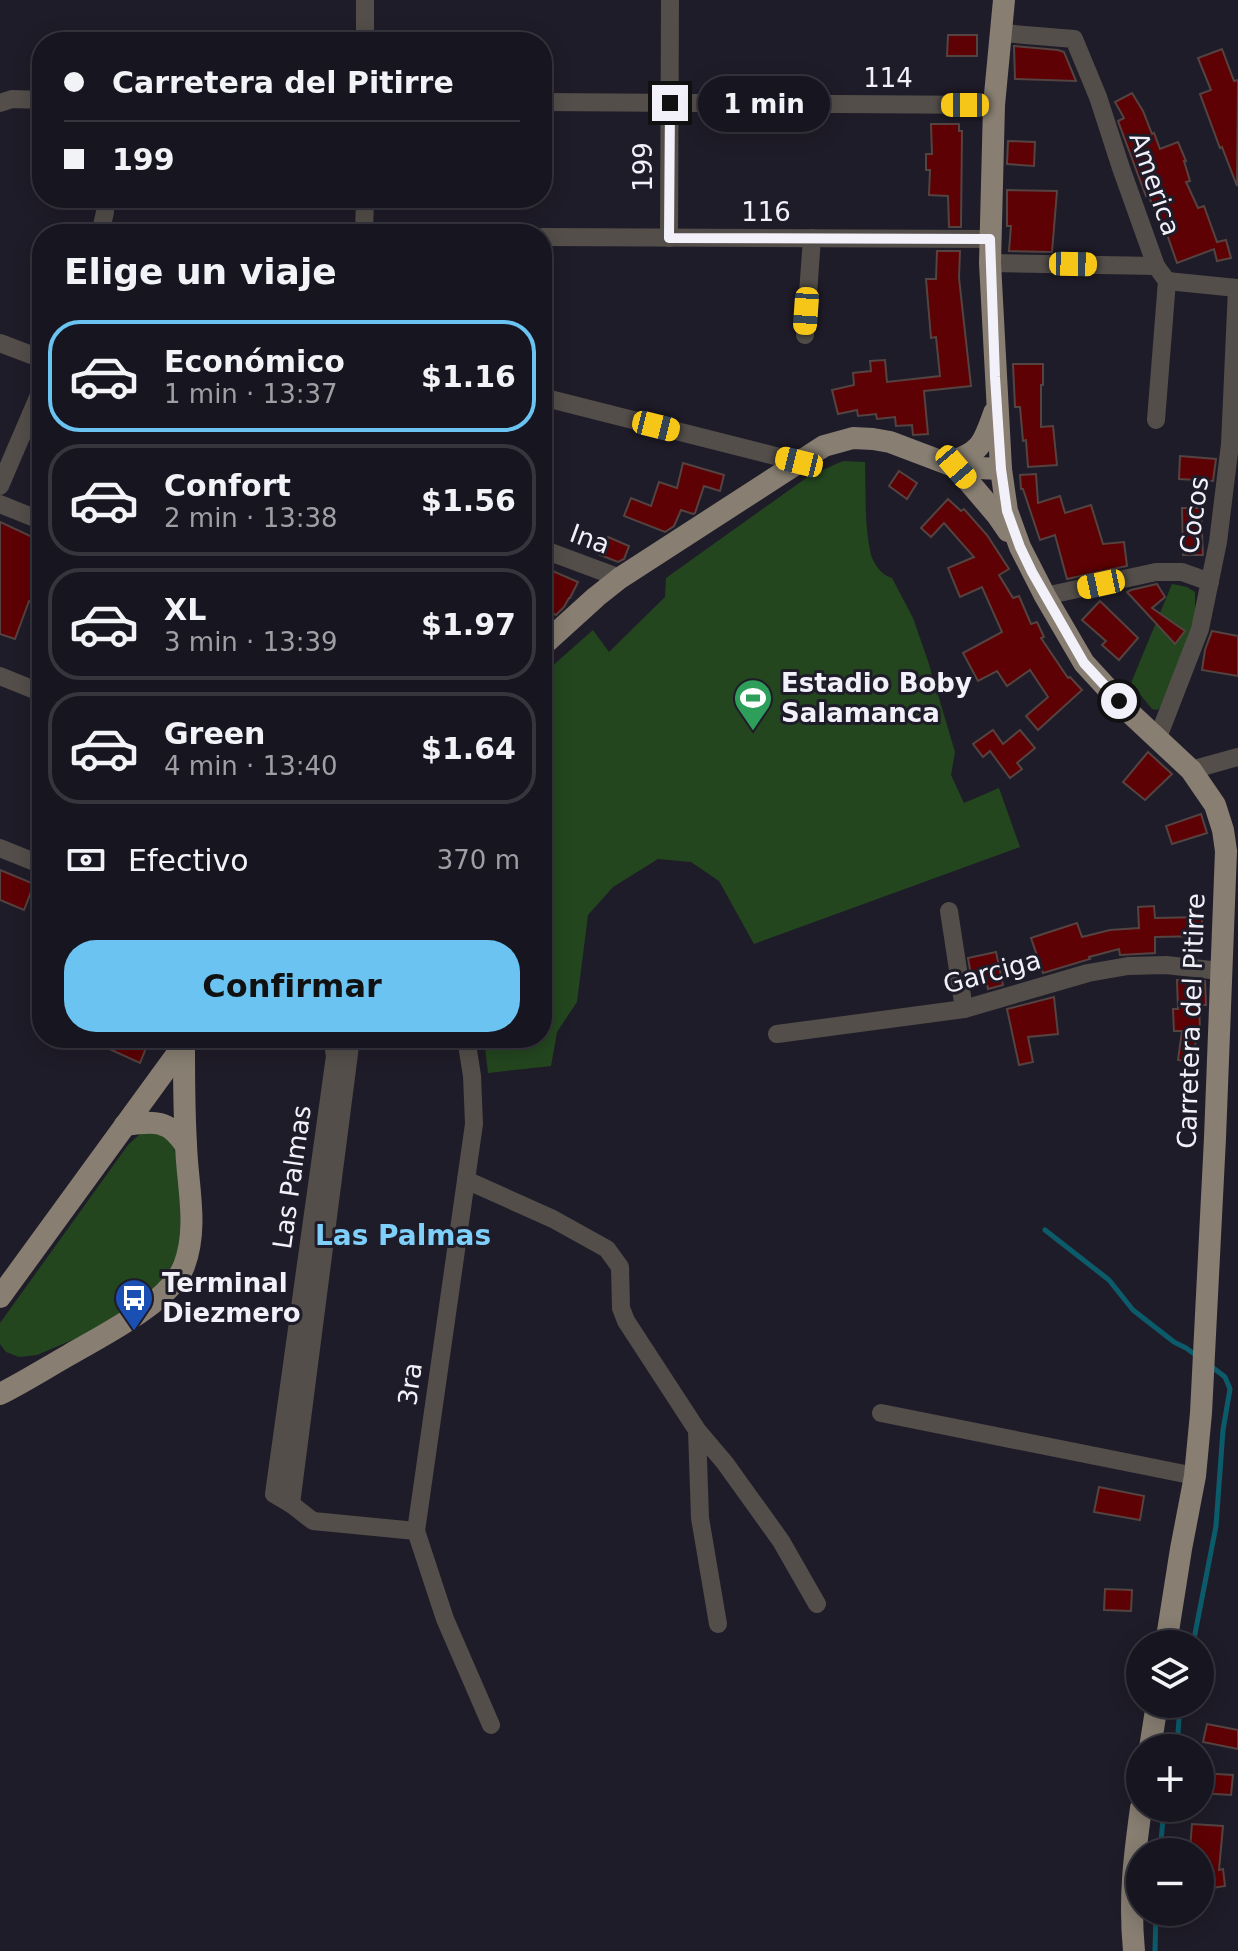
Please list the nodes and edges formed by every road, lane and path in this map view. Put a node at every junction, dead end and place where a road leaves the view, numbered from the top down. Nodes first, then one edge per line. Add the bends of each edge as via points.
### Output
1 (365, 0) edge
2 (670, 0) edge
3 (1004, 0) edge
4 (365, 32) edge
5 (1002, 33) junction
6 (32, 100) edge
7 (6, 101) edge
8 (552, 102) edge
9 (670, 103) junction
10 (994, 105) junction
11 (552, 237) edge
12 (669, 238) junction
13 (812, 238) junction
14 (990, 239) junction
15 (990, 263) junction
16 (1162, 274) junction
17 (1237, 288) edge
18 (805, 335) dead end
19 (0, 343) edge
20 (32, 355) edge
21 (552, 400) edge
22 (997, 405) junction
23 (32, 411) edge
24 (1156, 420) dead end
25 (799, 462) junction
26 (950, 465) junction
27 (1001, 469) junction
28 (0, 486) edge
29 (0, 504) edge
30 (32, 517) edge
31 (1020, 547) junction
32 (552, 553) edge
33 (620, 578) junction
34 (1210, 582) junction
35 (1045, 596) junction
36 (552, 637) edge
37 (0, 676) edge
38 (32, 689) edge
39 (1157, 740) junction
40 (1238, 757) edge
41 (1191, 770) junction
42 (0, 848) edge
43 (32, 861) edge
44 (949, 911) dead end
45 (1220, 971) junction
46 (964, 1009) junction
47 (777, 1034) dead end
48 (182, 1048) edge
49 (186, 1048) edge
50 (334, 1048) edge
51 (350, 1048) edge
52 (468, 1048) edge
53 (125, 1125) junction
54 (186, 1146) junction
55 (466, 1180) junction
56 (0, 1297) edge
57 (4, 1387) edge
58 (881, 1413) dead end
59 (697, 1430) junction
60 (1195, 1476) junction
61 (291, 1504) junction
62 (416, 1531) junction
63 (817, 1604) dead end
64 (718, 1624) dead end
65 (1168, 1630) edge
66 (491, 1725) dead end
67 (1139, 1822) edge
68 (1134, 1951) edge

1 - 4 street
2 - 9 street, 199
3 - 5 main road, Carretera del Pitirre
5 - 10 main road, Carretera del Pitirre
5 - 16 street, America via 1074,39
6 - 7 street
8 - 9 street, 114
9 - 10 street, 114
9 - 12 street, 199
10 - 14 main road, Carretera del Pitirre
11 - 12 street, 116
12 - 13 street, 116
13 - 14 street, 116
13 - 18 street
14 - 15 main road, Carretera del Pitirre
15 - 16 street
15 - 22 main road, Carretera del Pitirre
16 - 17 street
16 - 24 street, America
17 - 34 street, Cocos via 1230,444
19 - 20 street
21 - 25 street
22 - 26 main road via 985,438
22 - 27 main road, Carretera del Pitirre
23 - 28 street
25 - 26 main road via 824,446 853,438 890,442
25 - 33 main road
26 - 27 main road
26 - 31 main road
27 - 31 main road, Carretera del Pitirre via 1007,511
29 - 30 street
31 - 35 main road, Carretera del Pitirre
32 - 33 street, Ina
33 - 36 main road
34 - 35 street via 1182,572 1156,572
34 - 39 street, Cocos via 1200,629
35 - 39 main road, Carretera del Pitirre via 1084,663
37 - 38 street
39 - 41 main road, Carretera del Pitirre
40 - 41 street
41 - 45 main road, Carretera del Pitirre via 1215,805 1223,830
42 - 43 street
44 - 46 street
45 - 46 street, Garciga via 1128,966
45 - 60 main road, Carretera del Pitirre
46 - 47 street, Garciga
48 - 53 main road
49 - 54 main road
50 - 61 street, Las Palmas via 274,1494
51 - 61 street, Las Palmas
52 - 55 street, 3ra via 474,1124
53 - 54 main road via 167,1126
53 - 56 main road
54 - 57 main road via 193,1225 183,1269 168,1289 140,1312
55 - 59 street via 607,1249 620,1267 626,1321
55 - 62 street, 3ra
58 - 60 street
59 - 63 street via 781,1541
59 - 64 street via 700,1518
60 - 65 main road, Carretera del Pitirre
61 - 62 street via 313,1521
62 - 66 street, 3ra via 445,1619
67 - 68 main road via 1132,1879

